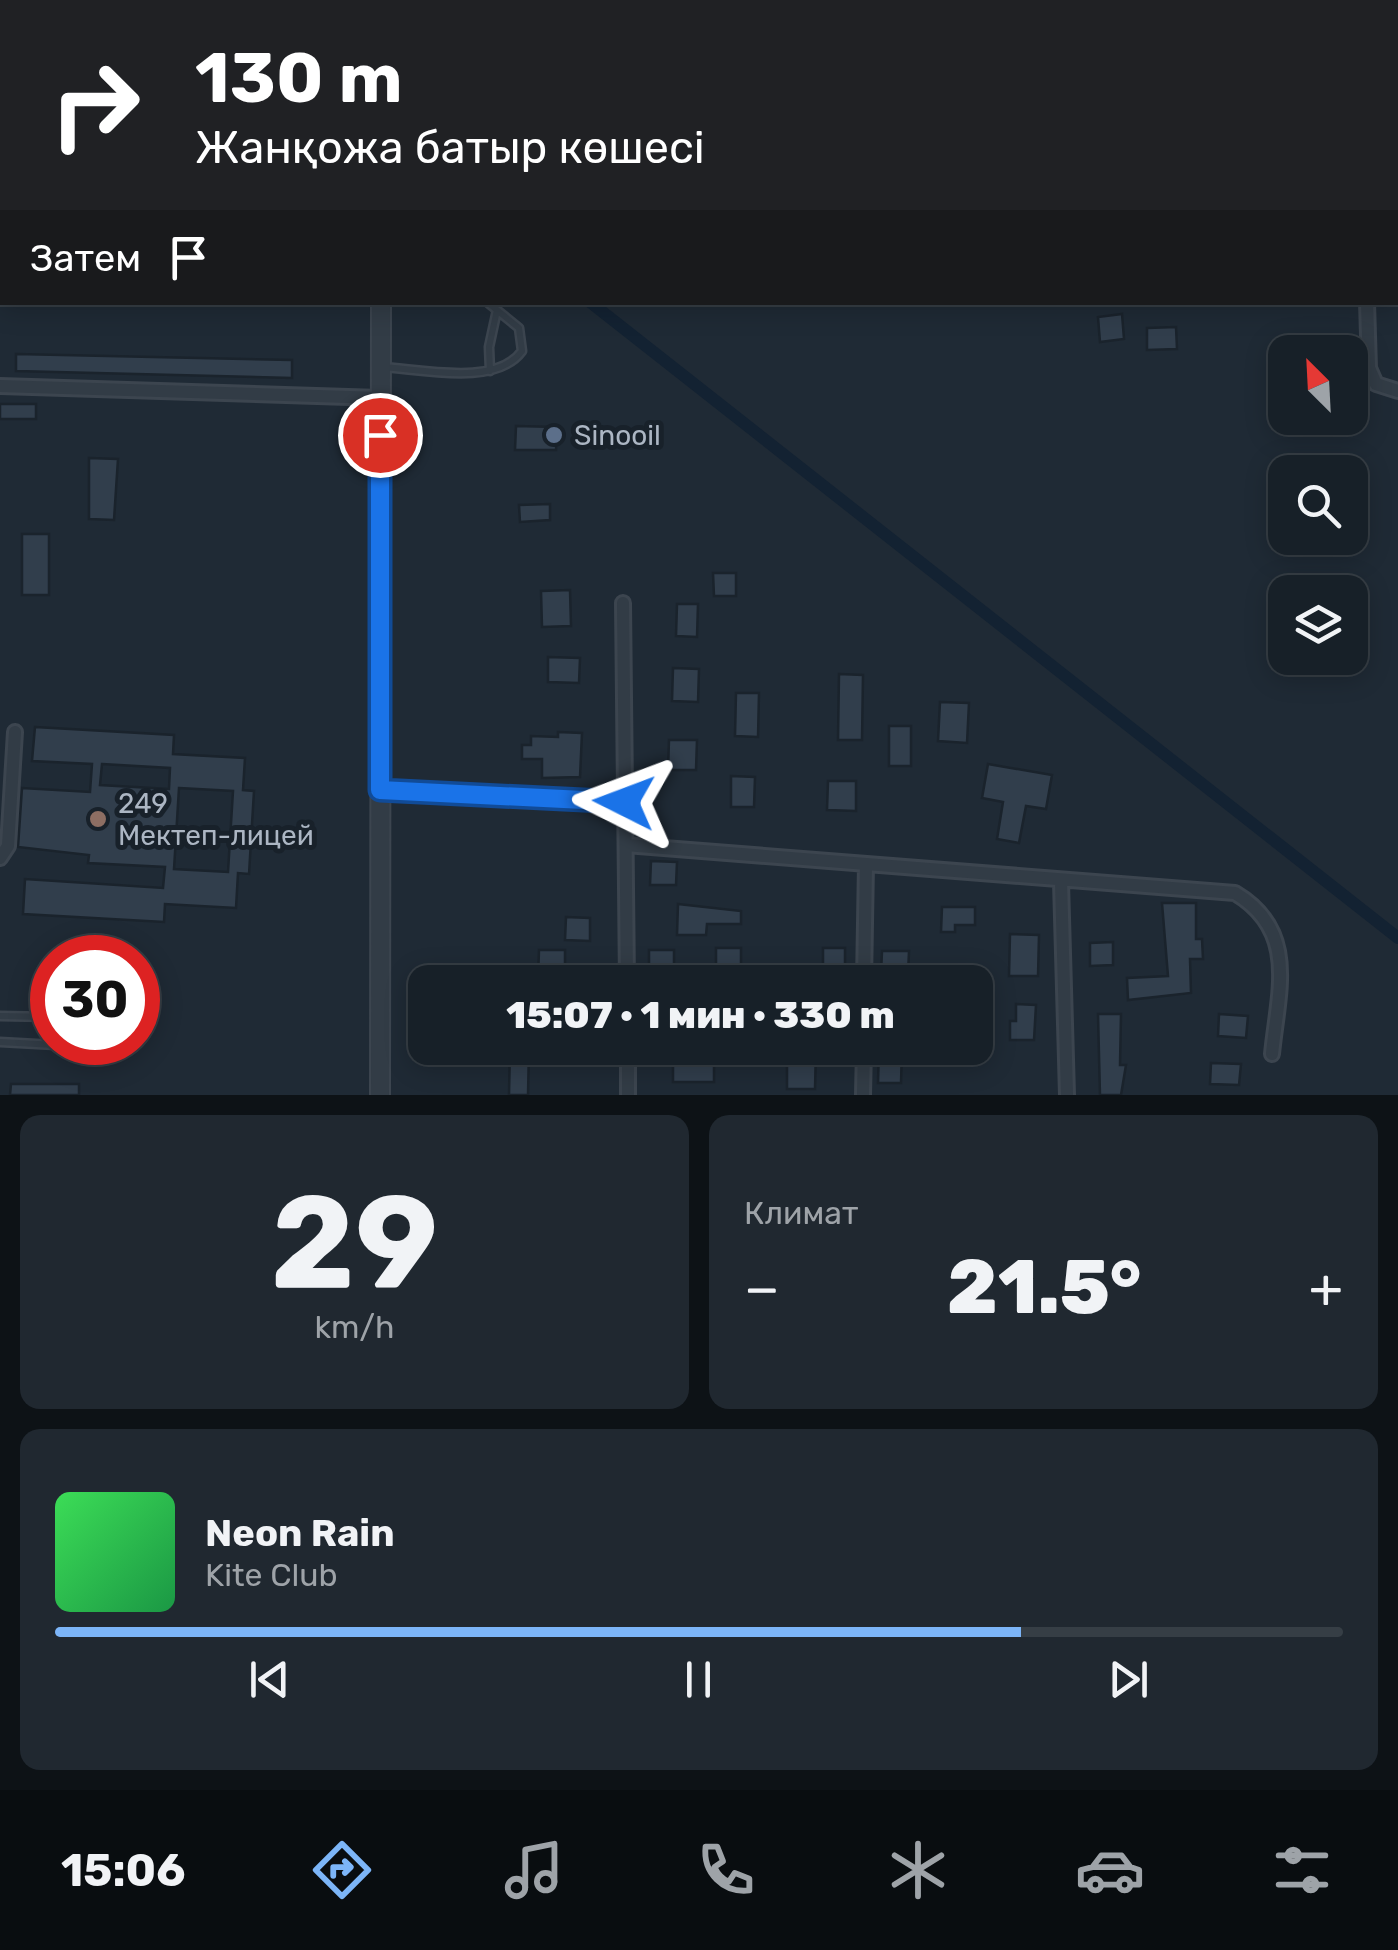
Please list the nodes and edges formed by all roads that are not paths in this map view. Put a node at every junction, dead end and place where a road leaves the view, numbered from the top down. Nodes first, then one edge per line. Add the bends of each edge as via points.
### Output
1 (380, 305) edge
2 (491, 305) edge
3 (1367, 305) edge
4 (497, 310) junction
5 (380, 367) junction
6 (490, 371) junction
7 (0, 386) edge
8 (1398, 391) edge
9 (380, 398) junction
10 (623, 604) dead end
11 (15, 732) dead end
12 (380, 790) junction
13 (624, 802) junction
14 (626, 845) junction
15 (0, 858) edge
16 (866, 864) junction
17 (1060, 882) junction
18 (627, 965) edge
19 (864, 965) edge
20 (0, 1016) edge
21 (30, 1017) edge
22 (0, 1042) edge
23 (30, 1044) edge
24 (1272, 1054) dead end
25 (628, 1065) edge
26 (864, 1065) edge
27 (380, 1095) edge
28 (628, 1095) edge
29 (863, 1095) edge
30 (1067, 1095) edge

1 - 5 street
2 - 4 lane
3 - 8 street via 1369,368 1376,384
4 - 6 lane
4 - 6 lane via 519,328 522,351
5 - 6 lane
5 - 9 street
7 - 9 street
9 - 12 street
10 - 13 street
11 - 15 street via 8,846
12 - 13 street
12 - 27 street
13 - 14 street
14 - 16 street
14 - 18 street
16 - 17 street
16 - 19 street
17 - 24 street via 1235,894 1250,902 1270,923 1280,948
17 - 30 street
20 - 21 lane
22 - 23 lane
25 - 28 street
26 - 29 street

